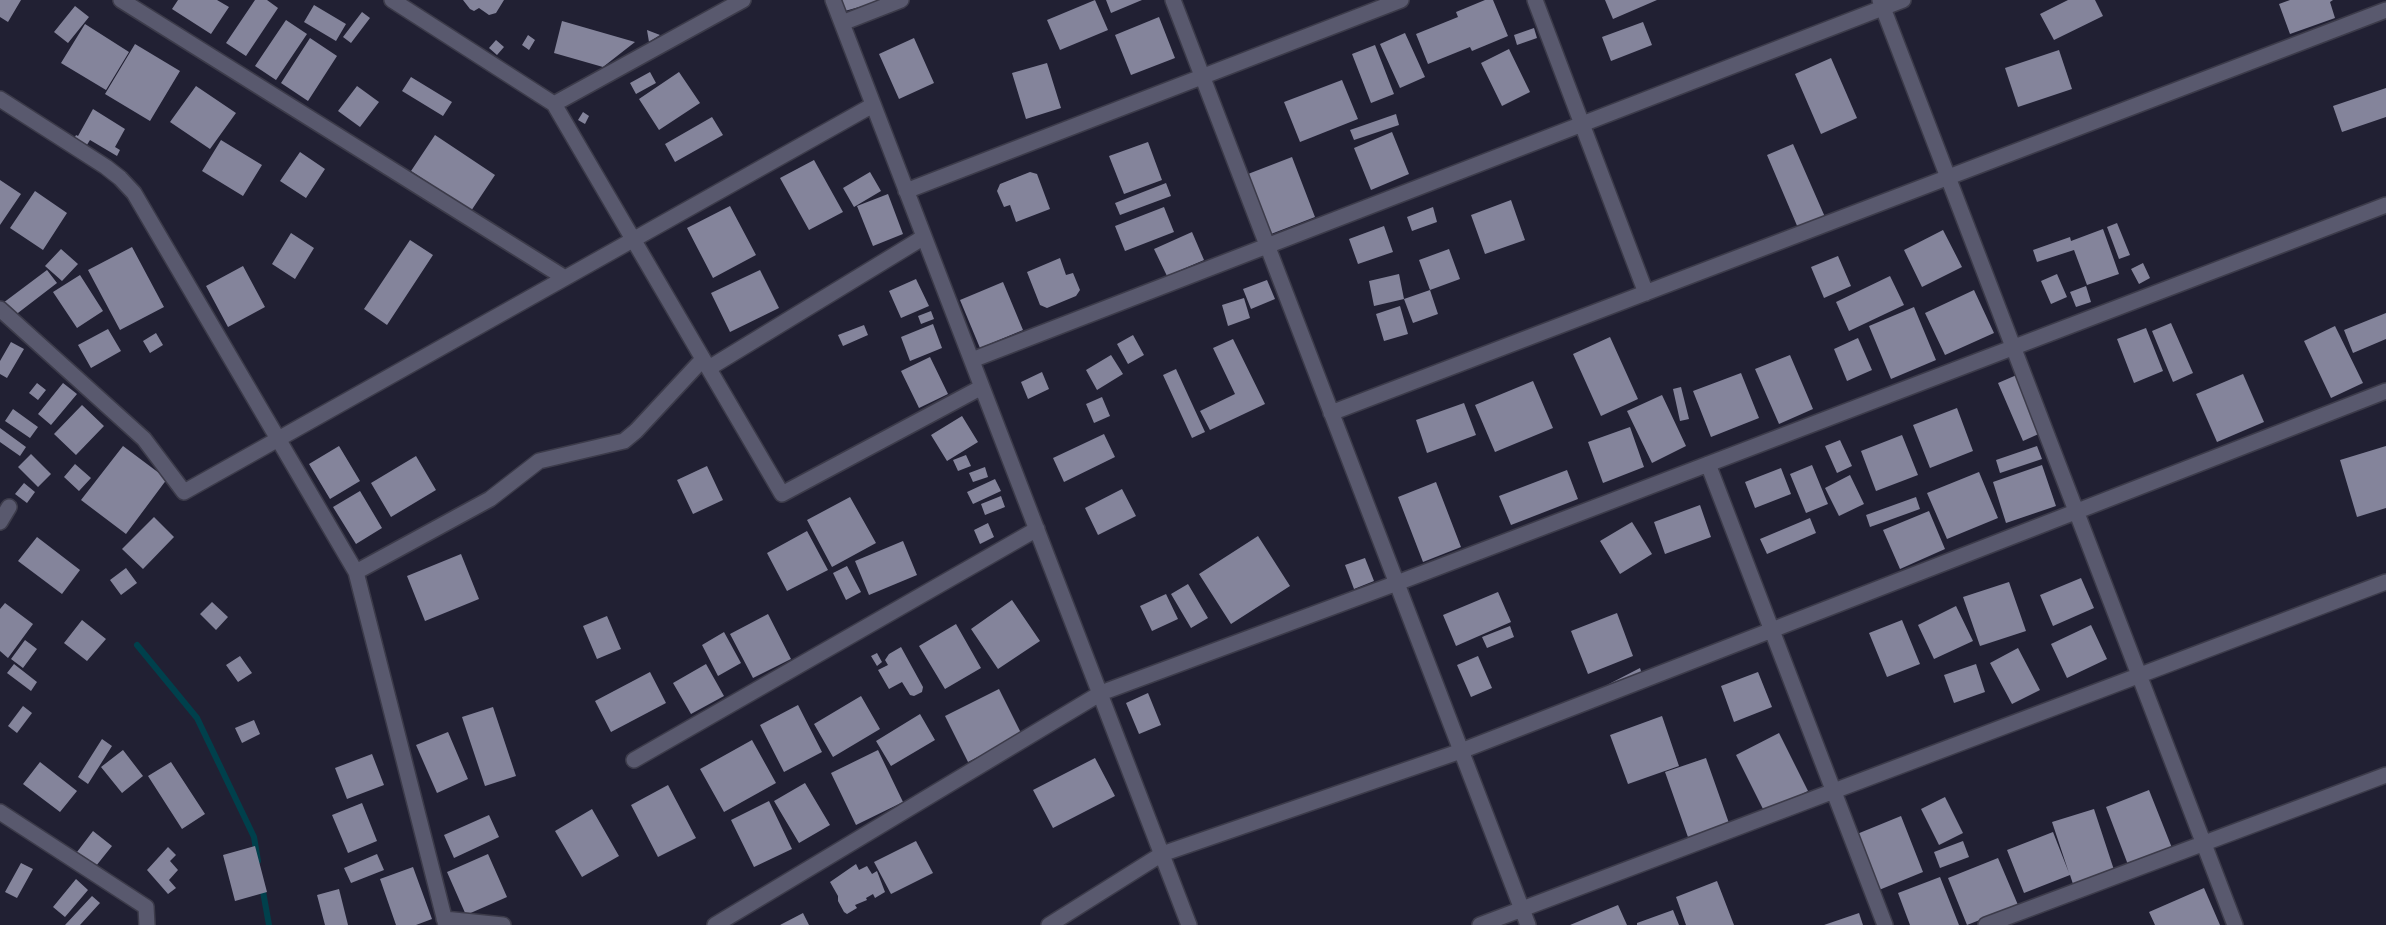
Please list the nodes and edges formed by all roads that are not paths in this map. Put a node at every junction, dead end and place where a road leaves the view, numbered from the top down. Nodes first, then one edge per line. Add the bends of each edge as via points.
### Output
1 (121, 0) edge
2 (392, 0) edge
3 (743, 0) edge
4 (833, 0) edge
5 (902, 0) edge
6 (1173, 0) edge
7 (1401, 0) edge
8 (1535, 0) edge
9 (1903, 0) edge
10 (1882, 4) edge
11 (2386, 10) edge
12 (842, 23) junction
13 (1202, 77) junction
14 (0, 100) edge
15 (554, 104) junction
16 (873, 105) junction
17 (1582, 124) junction
18 (1948, 178) junction
19 (906, 191) junction
20 (2386, 205) edge
21 (924, 237) junction
22 (633, 240) junction
23 (1267, 246) junction
24 (565, 278) junction
25 (1646, 293) junction
26 (0, 309) edge
27 (2013, 348) junction
28 (972, 360) junction
29 (706, 364) junction
30 (982, 387) junction
31 (2386, 391) edge
32 (1331, 413) junction
33 (278, 439) junction
34 (1708, 464) junction
35 (9, 508) dead end
36 (2076, 512) junction
37 (0, 522) edge
38 (1037, 529) junction
39 (356, 572) junction
40 (2386, 582) edge
41 (1397, 583) junction
42 (1772, 631) junction
43 (2139, 676) junction
44 (1101, 693) junction
45 (1461, 752) junction
46 (634, 760) dead end
47 (2386, 775) edge
48 (1833, 792) junction
49 (0, 812) edge
50 (2204, 844) junction
51 (1162, 854) junction
52 (1522, 910) junction
53 (445, 922) edge
54 (147, 925) edge
55 (503, 925) edge
56 (715, 925) edge
57 (1049, 925) edge
58 (1189, 925) edge
59 (1480, 925) edge
60 (1528, 925) edge
61 (1884, 925) edge
62 (1986, 925) edge
63 (2235, 925) edge

1 - 24 street
2 - 15 street
3 - 15 street
4 - 12 street
5 - 12 street
6 - 13 street
7 - 13 street
8 - 17 street
9 - 10 street
10 - 17 street
10 - 18 street
11 - 18 street
12 - 16 street
13 - 19 street
13 - 23 street
14 - 33 street via 106,167 134,193
15 - 22 street
16 - 19 street
16 - 22 street
17 - 23 street
17 - 25 street
18 - 25 street
18 - 27 street
19 - 21 street
20 - 27 street
21 - 28 street
21 - 29 street
22 - 24 street
22 - 29 street
23 - 28 street
23 - 32 street
24 - 33 street
25 - 32 street
26 - 33 street via 144,439 184,492
27 - 34 street
27 - 36 street
28 - 30 street
29 - 30 street via 782,494
29 - 39 street via 624,440 539,461 490,499
30 - 38 street
31 - 36 street
32 - 41 street
33 - 39 street
34 - 41 street
34 - 42 street
35 - 37 street
36 - 42 street
36 - 43 street
38 - 44 street
38 - 46 street
39 - 53 street
40 - 43 street
41 - 44 street
41 - 45 street
42 - 45 street
42 - 48 street
43 - 48 street
43 - 50 street
44 - 51 street
44 - 56 street
45 - 51 street
45 - 52 street
47 - 50 street
48 - 52 street
48 - 61 street
49 - 54 street via 146,907
50 - 62 street
50 - 63 street
51 - 57 street
51 - 58 street
52 - 59 street
52 - 60 street
53 - 55 street

